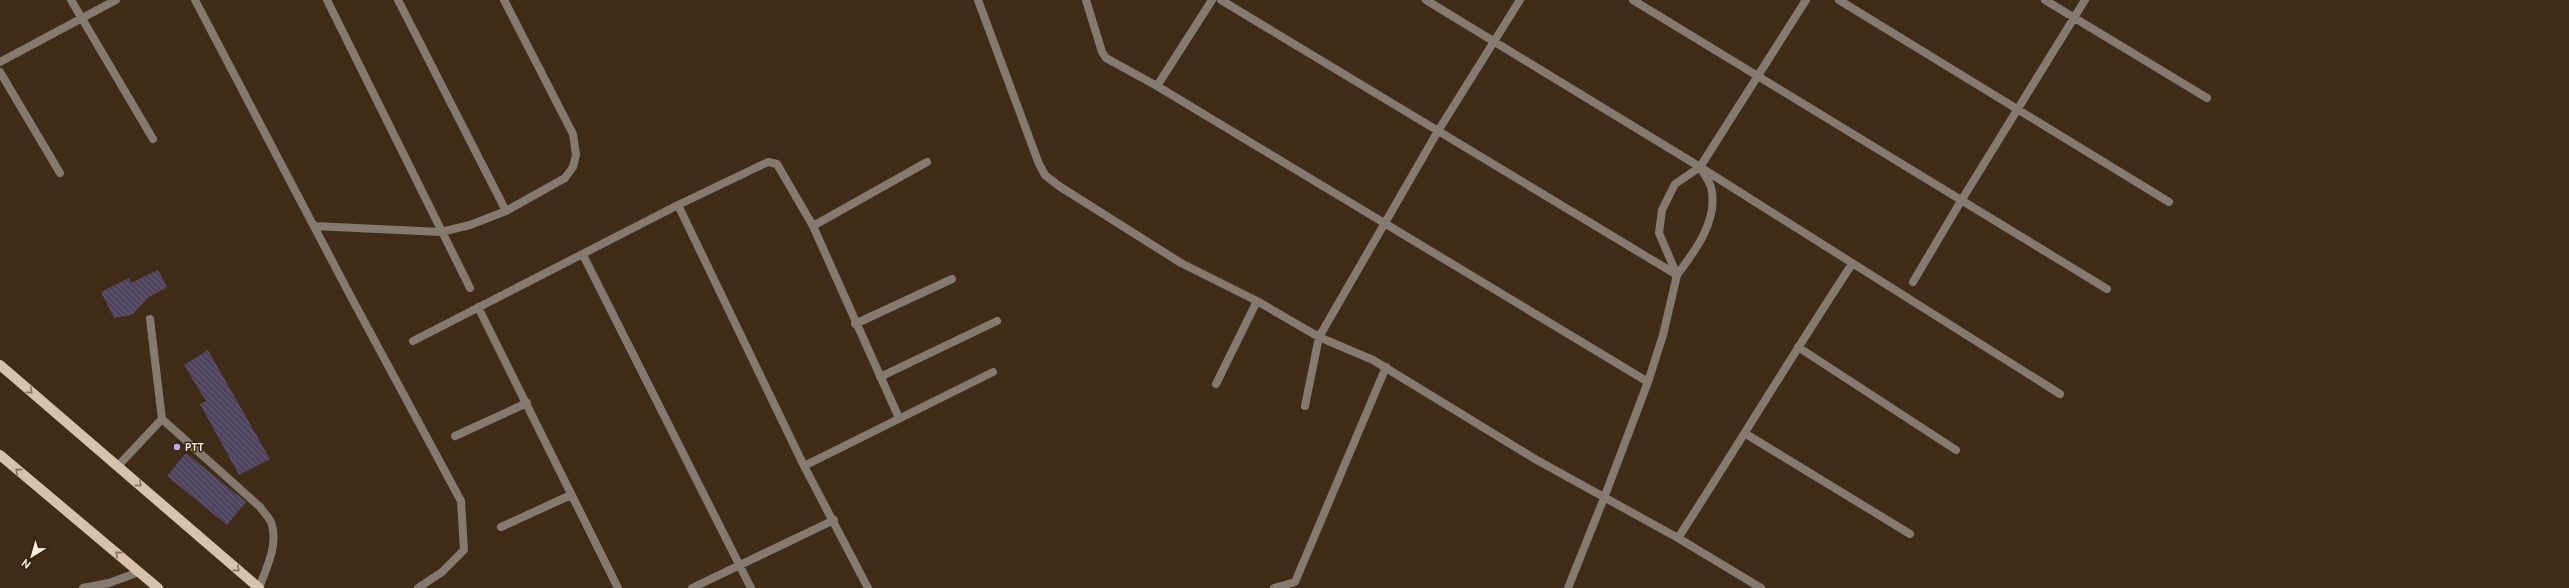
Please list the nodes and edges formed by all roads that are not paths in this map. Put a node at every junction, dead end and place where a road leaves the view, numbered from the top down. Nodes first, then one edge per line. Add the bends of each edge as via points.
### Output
1 (71, 0) edge
2 (116, 0) edge
3 (195, 0) edge
4 (327, 0) edge
5 (398, 0) edge
6 (504, 0) edge
7 (978, 0) edge
8 (1086, 0) edge
9 (1212, 0) edge
10 (1221, 0) edge
11 (1426, 0) edge
12 (1520, 0) edge
13 (1633, 0) edge
14 (1806, 0) edge
15 (1839, 0) edge
16 (2045, 0) edge
17 (2085, 0) edge
18 (82, 18) junction
19 (2074, 18) junction
20 (1493, 42) junction
21 (0, 62) edge
22 (0, 72) edge
23 (1758, 76) junction
24 (1157, 86) junction
25 (2208, 98) dead end
26 (2017, 110) junction
27 (1438, 131) junction
28 (153, 138) dead end
29 (927, 162) dead end
30 (1700, 167) junction
31 (60, 173) dead end
32 (1961, 200) junction
33 (2170, 202) dead end
34 (678, 205) junction
35 (506, 211) junction
36 (1385, 225) junction
37 (314, 226) junction
38 (813, 226) junction
39 (441, 232) junction
40 (582, 255) junction
41 (1852, 264) junction
42 (1677, 275) junction
43 (952, 279) dead end
44 (1913, 282) dead end
45 (470, 288) dead end
46 (2107, 289) dead end
47 (1257, 301) junction
48 (478, 307) junction
49 (150, 319) dead end
50 (997, 321) dead end
51 (855, 324) junction
52 (1319, 336) junction
53 (413, 341) dead end
54 (1798, 347) junction
55 (0, 365) edge
56 (1386, 367) junction
57 (993, 372) dead end
58 (880, 377) junction
59 (1648, 382) junction
60 (1216, 384) dead end
61 (2060, 394) dead end
62 (527, 403) junction
63 (1305, 406) dead end
64 (162, 418) junction
65 (899, 418) junction
66 (1746, 434) junction
67 (455, 436) dead end
68 (1956, 450) dead end
69 (0, 455) edge
70 (118, 466) junction
71 (804, 466) junction
72 (571, 495) junction
73 (1604, 498) junction
74 (834, 520) junction
75 (501, 527) dead end
76 (1910, 534) dead end
77 (1678, 538) junction
78 (740, 564) junction
79 (140, 572) junction
80 (1295, 585) edge
81 (83, 588) edge
82 (158, 588) edge
83 (259, 588) edge
84 (418, 588) edge
85 (618, 588) edge
86 (692, 588) edge
87 (750, 588) edge
88 (868, 588) edge
89 (1274, 588) edge
90 (1568, 588) edge
91 (1761, 588) edge

1 - 18 street
2 - 18 street
3 - 37 street
4 - 39 street
5 - 35 street
6 - 35 street via 573,134 576,155 573,167 565,178
7 - 47 street via 1025,131 1045,175 1181,263
8 - 24 street via 1106,58
9 - 24 street
10 - 27 street
11 - 20 street
12 - 20 street
13 - 23 street
14 - 23 street
15 - 26 street
16 - 19 street
17 - 19 street
18 - 21 street
18 - 28 street
19 - 25 street
19 - 26 street
20 - 27 street
20 - 30 street
22 - 31 street
23 - 30 street
23 - 32 street
24 - 36 street
26 - 32 street
26 - 33 street
27 - 36 street
27 - 42 street
29 - 38 street
30 - 41 street
30 - 42 street via 1711,187 1707,229 1697,248
30 - 42 street via 1675,184 1662,210 1659,232
32 - 44 street
32 - 46 street
34 - 38 street via 768,162 773,162 777,164
34 - 40 street
34 - 71 street
35 - 39 street via 470,225
36 - 52 street
36 - 59 street
37 - 39 street
37 - 84 street via 461,500 464,550 442,572
38 - 51 street
39 - 45 street
40 - 48 street
40 - 78 street
41 - 54 street
41 - 61 street
42 - 59 street via 1663,335
43 - 51 street
47 - 52 street
47 - 60 street
48 - 53 street
48 - 62 street
49 - 64 street
50 - 58 street
51 - 58 street
52 - 56 street
52 - 63 street
54 - 66 street
54 - 68 street
55 -> 70 main road
56 - 73 street
56 - 80 street
57 - 65 street
58 - 65 street
59 - 73 street
62 - 67 street
62 - 72 street
64 - 70 street
64 - 83 street via 260,507 272,524 274,535 271,556
65 - 71 street
66 - 76 street
66 - 77 street
79 -> 69 main road
70 -> 83 main road
71 - 74 street
72 - 75 street
72 - 85 street
73 - 77 street
73 - 90 street
74 - 78 street
74 - 88 street
77 - 91 street
78 - 86 street
78 - 87 street
79 - 81 street via 109,583
79 - 82 main road
80 - 89 street

